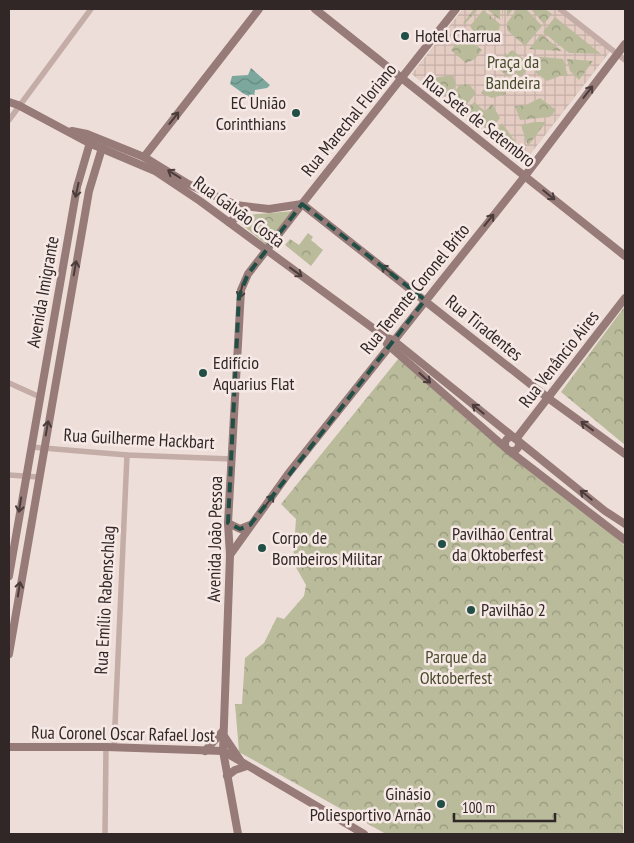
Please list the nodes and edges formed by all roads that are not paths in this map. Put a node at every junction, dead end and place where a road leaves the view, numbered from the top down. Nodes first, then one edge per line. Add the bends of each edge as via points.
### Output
1 (91, 9) edge
2 (259, 9) edge
3 (315, 9) edge
4 (456, 9) edge
5 (560, 9) edge
6 (625, 44) edge
7 (618, 54) junction
8 (625, 60) edge
9 (402, 78) junction
10 (9, 102) edge
11 (18, 105) junction
12 (9, 120) edge
13 (92, 140) junction
14 (102, 148) junction
15 (144, 156) junction
16 (524, 176) junction
17 (188, 184) junction
18 (302, 204) junction
19 (247, 208) junction
20 (231, 224) junction
21 (267, 251) junction
22 (625, 256) edge
23 (625, 298) edge
24 (425, 300) junction
25 (391, 343) junction
26 (9, 383) edge
27 (40, 397) junction
28 (548, 398) junction
29 (516, 439) junction
30 (31, 447) junction
31 (44, 449) junction
32 (508, 450) junction
33 (625, 454) edge
34 (127, 455) junction
35 (232, 459) junction
36 (9, 476) edge
37 (25, 476) junction
38 (38, 477) junction
39 (228, 523) junction
40 (625, 524) edge
41 (250, 525) junction
42 (625, 540) edge
43 (230, 555) junction
44 (9, 576) edge
45 (9, 654) edge
46 (223, 733) junction
47 (9, 747) edge
48 (110, 747) junction
49 (205, 751) junction
50 (223, 751) junction
51 (245, 765) junction
52 (227, 776) junction
53 (105, 834) edge
54 (238, 834) edge
55 (364, 834) edge

1 - 11 street
15 -> 2 street
3 - 9 street, Rua Sete de Setembro
4 - 9 street, Rua Marechal Floriano
5 - 7 street
6 - 7 street, Rua Tenente Coronel Brito
7 - 8 street
16 -> 7 street, Rua Tenente Coronel Brito
9 - 16 street, Rua Sete de Setembro
9 - 18 street, Rua Marechal Floriano
10 - 11 street, Rua Galvão Costa
11 - 12 street
11 - 13 street, Rua Galvão Costa via 65,130
13 - 14 street, Rua Galvão Costa
13 - 15 street, Rua Galvão Costa
13 -> 27 street, Avenida Imigrante via 77,187
14 - 20 street, Rua Galvão Costa via 155,171
31 -> 14 street, Avenida Imigrante via 89,191
17 -> 15 street, Rua Galvão Costa
16 -> 22 street, Rua Sete de Setembro
24 -> 16 street, Rua Tenente Coronel Brito
17 - 19 street, Rua Galvão Costa
17 - 20 street via 236,212
18 - 19 street, Rua Galvão Costa
18 - 21 street, Rua Marechal Floriano
24 -> 18 street, Rua Tiradentes
19 - 20 street via 240,219
20 - 21 street, Rua Galvão Costa
21 -> 25 street, Rua Galvão Costa
21 -> 35 street, Avenida João Pessoa via 244,280 240,296
23 - 28 street, Rua Venâncio Aires
24 - 25 street, Rua Tenente Coronel Brito
24 - 28 street, Rua Tiradentes
29 -> 25 street, Rua Galvão Costa
25 -> 32 street, Rua Galvão Costa
41 -> 25 street, Rua Tenente Coronel Brito
26 - 27 street
27 - 30 street, Avenida Imigrante
28 - 29 street, Rua Venâncio Aires
33 -> 28 street, Rua Tiradentes
29 - 32 street via 505,440
40 -> 29 street, Rua Galvão Costa
30 - 31 street
30 - 37 street, Avenida Imigrante
31 - 34 street, Rua Guilherme Hackbart
31 - 38 street, Avenida Imigrante
32 - 42 street, Rua Galvão Costa
34 - 35 street, Rua Guilherme Hackbart
34 - 48 street, Rua Emílio Rabenschlag
35 - 39 street, Avenida João Pessoa
36 - 37 street
37 - 38 street
37 -> 44 street, Avenida Imigrante
45 -> 38 street, Avenida Imigrante
39 - 41 street via 240,529
39 - 43 street, Avenida João Pessoa
41 - 43 street, Rua Tenente Coronel Brito
43 - 46 street, Avenida João Pessoa
46 - 49 street
46 - 50 street, Avenida João Pessoa
46 - 51 street
47 - 48 street, Rua Coronel Oscar Rafael Jost
48 - 49 street, Rua Coronel Oscar Rafael Jost
48 - 53 street, Rua Emílio Rabenschlag
49 - 50 street, Rua Coronel Oscar Rafael Jost
50 - 51 street, Rua Coronel Oscar Rafael Jost
50 - 52 street, Avenida João Pessoa
51 - 52 street
51 - 55 street, Rua Coronel Oscar Rafael Jost
52 - 54 street, Avenida João Pessoa

